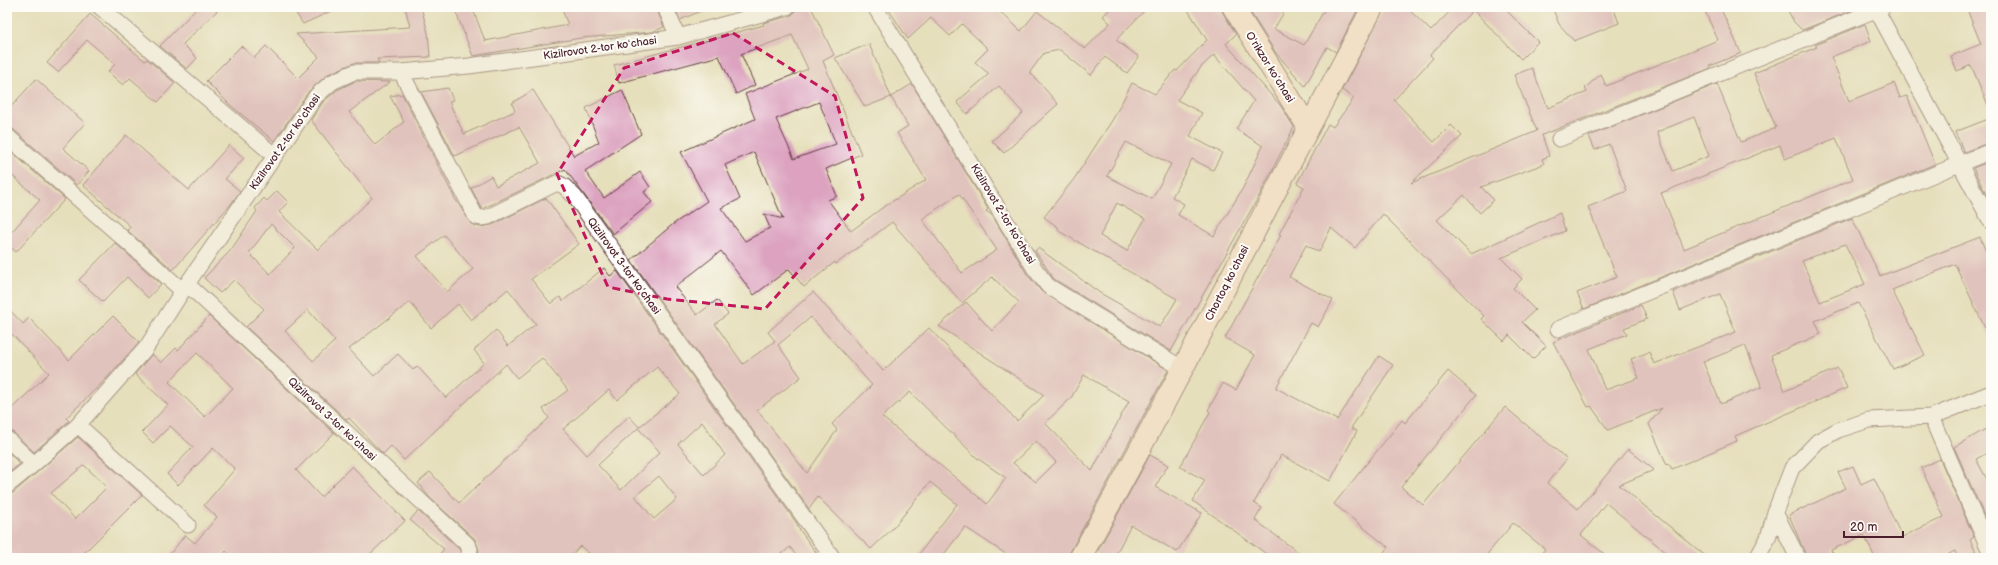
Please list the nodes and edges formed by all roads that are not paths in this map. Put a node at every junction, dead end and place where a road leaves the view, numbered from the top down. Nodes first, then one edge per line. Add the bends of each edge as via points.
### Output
1 (100, 7) edge
2 (665, 7) edge
3 (788, 7) edge
4 (875, 7) edge
5 (1233, 7) edge
6 (1373, 7) edge
7 (1878, 8) edge
8 (115, 13) edge
9 (678, 37) junction
10 (401, 72) junction
11 (1308, 127) junction
12 (7, 136) edge
13 (1559, 139) dead end
14 (1991, 151) edge
15 (275, 156) junction
16 (1959, 164) junction
17 (1991, 222) edge
18 (185, 288) junction
19 (1558, 329) dead end
20 (1183, 369) junction
21 (1991, 393) edge
22 (1931, 417) junction
23 (78, 425) junction
24 (7, 440) edge
25 (34, 464) junction
26 (7, 486) edge
27 (1775, 512) junction
28 (188, 525) dead end
29 (1991, 554) edge
30 (468, 558) edge
31 (833, 558) edge
32 (1080, 558) edge
33 (1757, 558) edge
34 (1798, 558) edge

1 - 8 street
2 - 9 street
3 - 9 street, Kizilrovot 2-tor koʻchasi
4 - 20 street, Kizilrovot 2-tor koʻchasi via 1048,286
5 - 11 main road, Oʻrikzor koʻchasi
6 - 11 main road, Chortoq koʻchasi
7 - 13 street
7 - 16 street
8 - 15 street
9 - 10 street, Kizilrovot 2-tor koʻchasi via 469,66
10 - 15 street, Kizilrovot 2-tor koʻchasi via 354,72 332,82 316,96
10 - 31 street, Qizilrovot 3-tor koʻchasi via 476,217 488,217 557,183 575,197
11 - 20 main road, Chortoq koʻchasi
12 - 18 street, Qizilrovot 3-tor koʻchasi
14 - 16 street
15 - 18 street, Kizilrovot 2-tor koʻchasi
16 - 17 street
16 - 19 street
18 - 23 street, Kizilrovot 2-tor koʻchasi via 146,348
18 - 30 street, Qizilrovot 3-tor koʻchasi via 467,544 470,549
20 - 32 main road, Chortoq koʻchasi
21 - 22 street
22 - 27 street via 1869,420 1838,430 1818,441 1792,468
22 - 29 street
23 - 25 street, Kizilrovot 2-tor koʻchasi
23 - 28 street
24 - 25 street
25 - 26 street, Kizilrovot 2-tor koʻchasi
27 - 33 street via 1768,538
27 - 34 street

